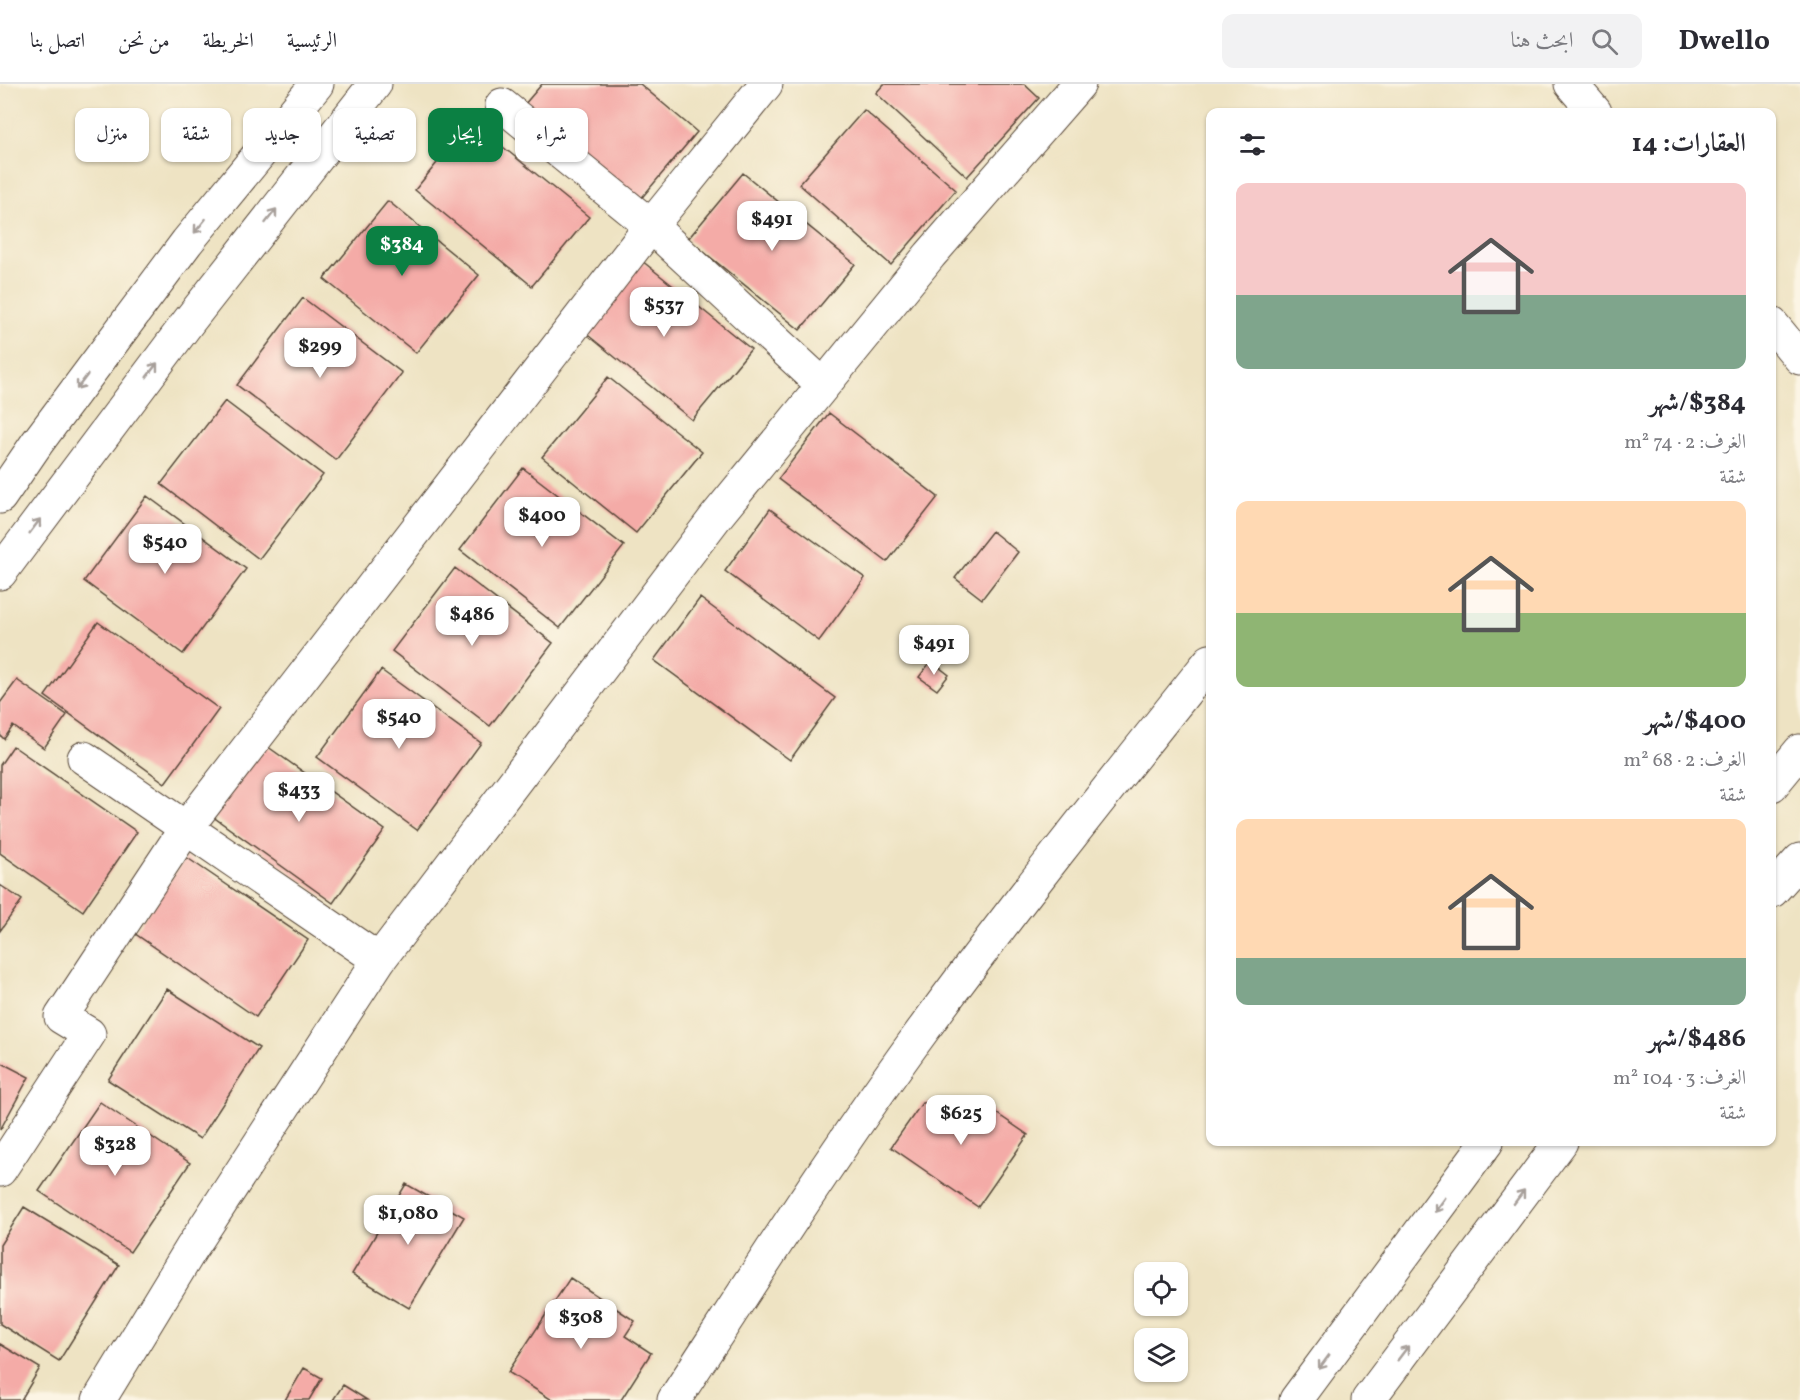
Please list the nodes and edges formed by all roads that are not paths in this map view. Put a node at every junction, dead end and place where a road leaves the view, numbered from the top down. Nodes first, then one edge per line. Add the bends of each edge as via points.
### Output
1 (317, 84) edge
2 (375, 84) edge
3 (766, 84) edge
4 (1079, 84) edge
5 (1571, 84) edge
6 (502, 105) dead end
7 (1592, 108) edge
8 (651, 226) junction
9 (1776, 329) edge
10 (1800, 358) edge
11 (823, 385) junction
12 (0, 496) edge
13 (0, 573) edge
14 (1206, 666) edge
15 (1800, 751) edge
16 (84, 758) dead end
17 (1776, 780) edge
18 (186, 828) junction
19 (1800, 860) edge
20 (1776, 887) edge
21 (379, 960) junction
22 (1484, 1146) edge
23 (1558, 1146) edge
24 (0, 1170) edge
25 (99, 1400) edge
26 (675, 1400) edge
27 (1296, 1400) edge
28 (1368, 1400) edge

1 -> 12 street via 186,243
13 -> 2 street via 189,321
3 - 8 street
4 - 11 street
5 - 7 street
6 - 8 street
8 - 11 street
8 - 18 street
9 - 10 street
11 - 21 street via 708,528
14 - 26 street via 1028,889 914,1042 804,1199
15 - 17 street
16 - 18 street
18 - 21 street
18 - 24 street via 61,1017 89,1034
19 - 20 street
21 - 25 street via 191,1249
22 -> 27 street
28 -> 23 street

